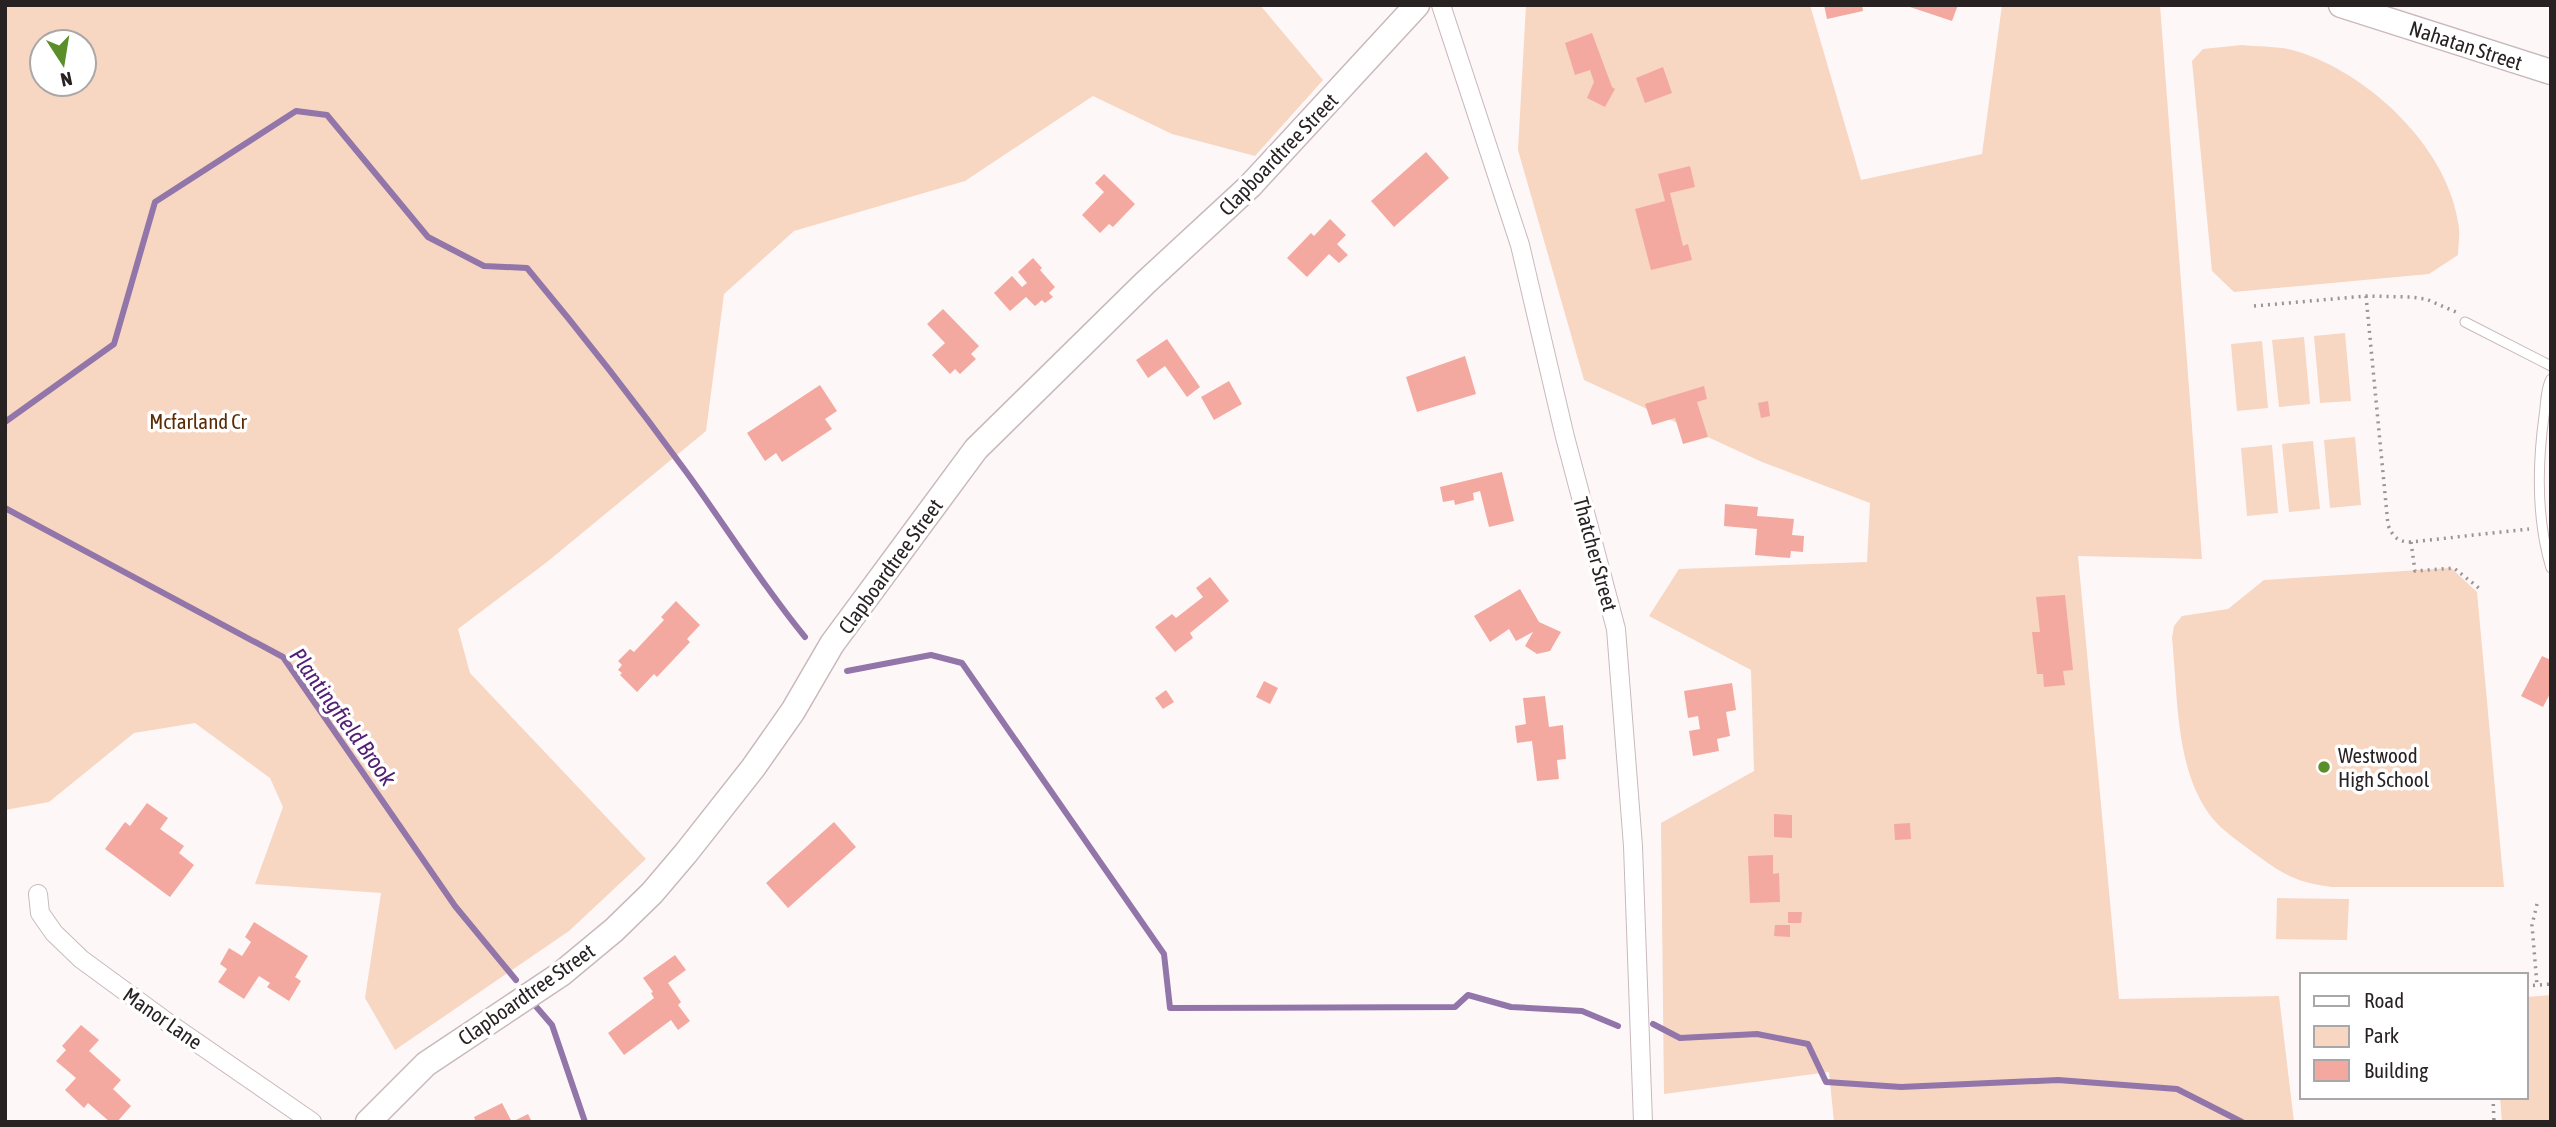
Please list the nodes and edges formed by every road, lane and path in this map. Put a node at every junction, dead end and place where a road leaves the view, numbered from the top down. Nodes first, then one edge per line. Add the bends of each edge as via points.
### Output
1 (1417, 5) edge
2 (1441, 5) edge
3 (2341, 5) edge
4 (2551, 72) edge
5 (2366, 296) junction
6 (2254, 306) dead end
7 (2465, 319) joint
8 (2551, 366) edge
9 (2551, 379) edge
10 (2542, 528) junction
11 (2411, 542) junction
12 (2551, 568) edge
13 (2480, 589) dead end
14 (38, 894) dead end
15 (2537, 904) dead end
16 (2551, 984) edge
17 (2537, 985) junction
18 (2528, 986) edge
19 (2493, 1099) edge
20 (312, 1122) edge
21 (368, 1122) edge
22 (1643, 1122) edge
23 (2494, 1122) edge

1 - 21 main road, Clapboardtree Street via 1250,186 976,449 832,644 753,768 652,893 561,974 426,1064
2 - 22 street, Thatcher Street via 1520,246 1616,629 1633,846
3 - 4 main road, Nahatan Street
5 - 6 path
5 - 7 path via 2426,299
5 - 11 path via 2388,525 2393,536
7 - 8 lane
9 - 10 lane via 2541,439 2538,498
10 - 11 path
10 - 12 lane
11 - 13 path via 2415,571 2454,568
14 - 20 street, Manor Lane via 40,913 81,959
15 - 17 path via 2532,925
16 - 17 path
17 - 18 path
19 - 23 path

